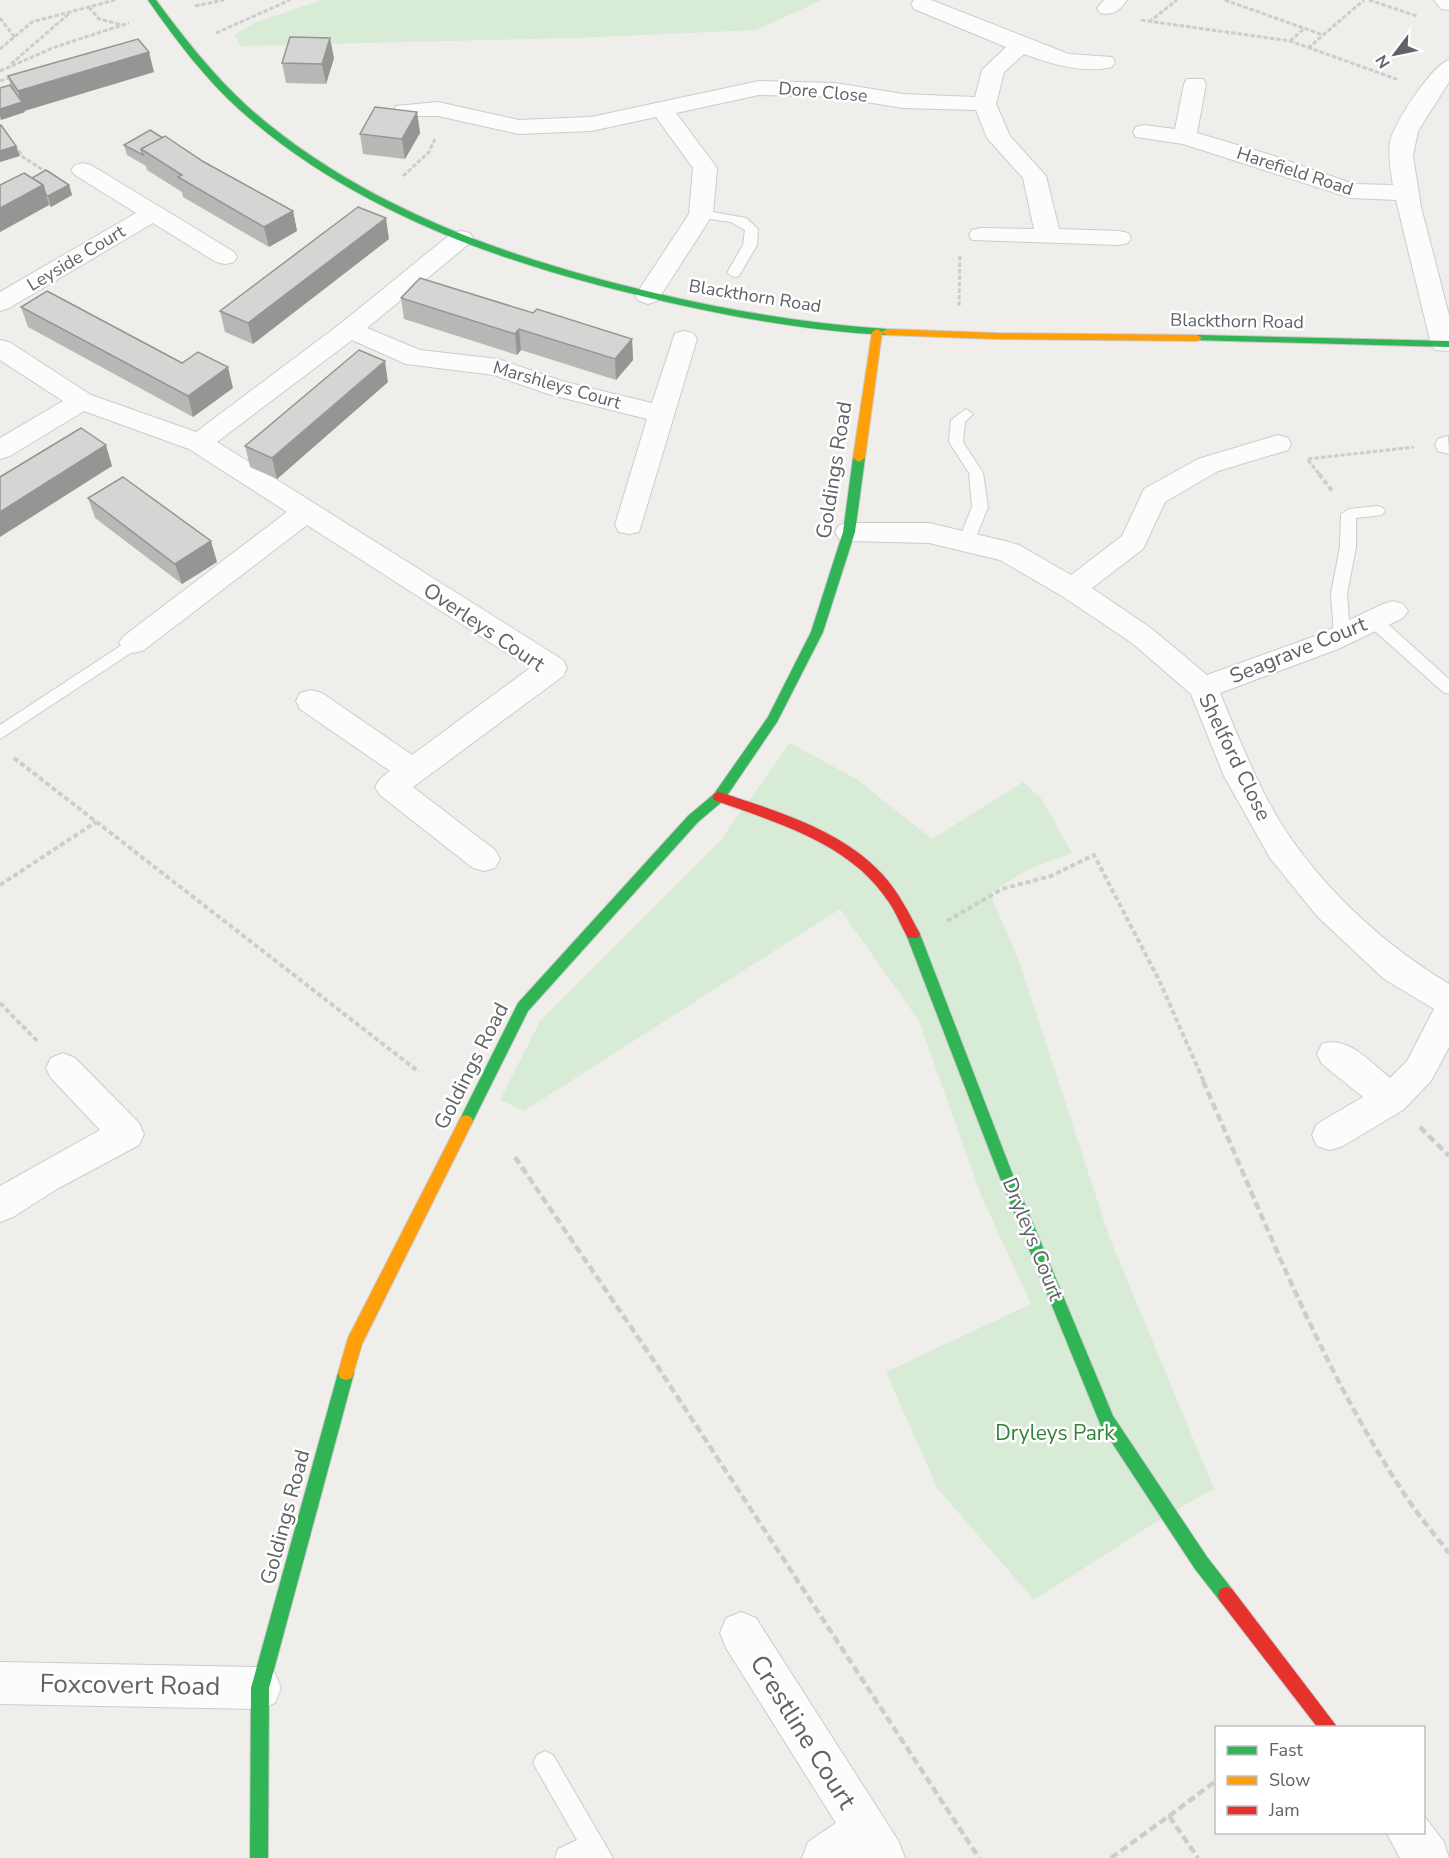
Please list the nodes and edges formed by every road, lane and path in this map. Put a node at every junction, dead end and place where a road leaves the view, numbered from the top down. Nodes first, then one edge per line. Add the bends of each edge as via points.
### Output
1 (116, 0) edge
2 (152, 0) edge
3 (224, 0) edge
4 (290, 0) edge
5 (1177, 0) edge
6 (1225, 0) edge
7 (1364, 0) edge
8 (1369, 0) edge
9 (1444, 0) edge
10 (922, 4) dead end
11 (1112, 4) edge
12 (1449, 4) edge
13 (194, 6) dead end
14 (89, 7) junction
15 (72, 12) junction
16 (1419, 17) dead end
17 (0, 18) edge
18 (1148, 22) junction
19 (130, 23) dead end
20 (124, 25) junction
21 (1305, 28) junction
22 (1323, 35) junction
23 (15, 38) junction
24 (1290, 41) junction
25 (1021, 45) junction
26 (1308, 48) junction
27 (0, 49) edge
28 (186, 49) junction
29 (1104, 62) dead end
30 (1449, 67) edge
31 (6, 68) junction
32 (0, 71) edge
33 (22, 74) edge
34 (0, 81) edge
35 (1195, 84) dead end
36 (1435, 96) edge
37 (445, 104) junction
38 (985, 104) junction
39 (663, 110) junction
40 (404, 111) edge
41 (1144, 132) dead end
42 (1185, 137) junction
43 (12, 141) edge
44 (83, 170) joint
45 (1407, 194) junction
46 (373, 196) junction
47 (153, 213) junction
48 (701, 214) junction
49 (981, 235) joint
50 (1048, 235) junction
51 (461, 238) junction
52 (1119, 238) dead end
53 (225, 257) dead end
54 (734, 273) dead end
55 (648, 296) junction
56 (0, 303) edge
57 (349, 330) junction
58 (877, 332) junction
59 (959, 335) junction
60 (684, 339) dead end
61 (1446, 344) edge
62 (0, 348) edge
63 (82, 401) junction
64 (662, 414) junction
65 (966, 414) dead end
66 (199, 443) junction
67 (1278, 444) joint
68 (1448, 445) edge
69 (0, 450) edge
70 (1308, 459) junction
71 (1377, 511) dead end
72 (306, 512) junction
73 (1349, 514) junction
74 (629, 525) dead end
75 (849, 531) junction
76 (966, 542) junction
77 (1072, 589) junction
78 (1383, 616) joint
79 (1342, 635) junction
80 (134, 643) joint
81 (1203, 688) junction
82 (1449, 688) edge
83 (311, 701) dead end
84 (0, 733) edge
85 (9, 754) dead end
86 (413, 771) junction
87 (719, 796) junction
88 (96, 822) junction
89 (484, 859) dead end
90 (0, 885) edge
91 (916, 940) junction
92 (1449, 1001) edge
93 (0, 1003) edge
94 (1449, 1013) edge
95 (1334, 1054) dead end
96 (63, 1068) joint
97 (419, 1072) dead end
98 (1391, 1099) junction
99 (1330, 1135) dead end
100 (515, 1156) dead end
101 (0, 1206) edge
102 (1449, 1553) edge
103 (741, 1633) dead end
104 (0, 1683) edge
105 (260, 1688) junction
106 (1327, 1726) edge
107 (544, 1763) dead end
108 (1215, 1782) edge
109 (1169, 1816) junction
110 (1409, 1834) edge
111 (874, 1844) edge
112 (597, 1851) edge
113 (259, 1858) edge
114 (567, 1858) edge
115 (825, 1858) edge
116 (979, 1858) edge
117 (1111, 1858) edge
118 (1198, 1858) edge
119 (1428, 1858) edge

1 - 14 path
2 - 28 street, Blackthorn Road
3 - 13 path
4 - 28 path
5 - 18 path
6 - 21 path
7 - 22 path
8 - 16 path
9 - 12 street
10 - 25 street
11 - 18 path
14 - 15 path
14 - 20 path via 99,19
15 - 23 path via 32,22
15 - 31 path
17 - 23 path
18 - 24 path
19 - 20 path
20 - 31 path
21 - 22 path
21 - 24 path
22 - 26 path
23 - 27 path
24 - 26 path
25 - 29 street via 1066,61
25 - 38 street via 993,70
26 - 36 path
28 - 46 street, Blackthorn Road via 247,110 316,162
30 - 36 street
31 - 32 path
33 - 34 path
35 - 42 street
36 - 45 street via 1401,143
37 - 39 street, Dore Close via 519,127 591,124
37 - 40 street, Dore Close
37 - 46 path via 429,152 397,181
38 - 39 street, Dore Close via 903,101 835,90 759,88
38 - 50 street via 999,138 1034,176
39 - 48 street via 705,168
41 - 42 street, Harefield Road
42 - 45 street, Harefield Road via 1351,191
43 - 44 path via 23,157 61,182
44 - 47 street, Leyside Court
45 - 61 street
46 - 51 street, Blackthorn Road
47 - 53 street, Leyside Court
47 - 56 street, Leyside Court
48 - 54 lane via 744,221 751,227 753,235
48 - 55 street
49 - 50 street
49 - 59 path via 960,247
50 - 52 street
51 - 55 street, Blackthorn Road via 547,270
51 - 57 street
55 - 58 street, Blackthorn Road via 750,317
57 - 64 street, Marshleys Court via 415,358 498,367 557,388
57 - 66 street
58 - 59 street, Blackthorn Road
58 - 75 street, Goldings Road
59 - 61 street, Blackthorn Road via 1073,339 1236,337
60 - 64 street
62 - 63 street
63 - 66 street
63 - 69 street
64 - 74 street
65 - 76 lane via 958,420 956,441 976,473 980,507
66 - 72 street, Overleys Court
67 - 70 path
67 - 77 street via 1208,465 1154,496 1133,542
68 - 70 path
70 - 73 path
71 - 73 lane
72 - 80 street
72 - 86 street, Overleys Court via 552,668
73 - 79 lane via 1348,547 1339,594
75 - 76 street, Shelford Close via 928,533
75 - 87 street, Goldings Road via 816,632 773,719
76 - 77 street, Shelford Close via 1009,552
77 - 81 street, Shelford Close via 1142,636
78 - 79 street, Seagrave Court
78 - 82 lane
79 - 81 street, Seagrave Court
80 - 84 lane
81 - 92 street, Shelford Close via 1240,776 1281,849 1329,907 1396,969
83 - 86 street
85 - 88 path
86 - 89 street, Overleys Court via 391,787
87 - 91 street, Dryleys Court via 809,830 859,860 892,896
87 - 105 street, Goldings Road via 693,819 523,1008 354,1344
88 - 90 path
88 - 97 path
91 - 102 path via 1002,889 1051,876 1094,855 1159,980 1308,1319 1343,1388 1405,1494
91 - 106 street, Dryleys Court via 1007,1178 1107,1421 1201,1563
93 - 96 path
94 - 98 street via 1419,1071
95 - 98 street
96 - 101 street via 126,1134
98 - 99 street
100 - 116 path
103 - 111 street, Crestline Court
104 - 105 street, Foxcovert Road
105 - 113 street, Goldings Road
107 - 112 lane
108 - 109 path
109 - 117 path
109 - 118 path
110 - 119 street
111 - 115 street, Crestline Court
112 - 114 lane

